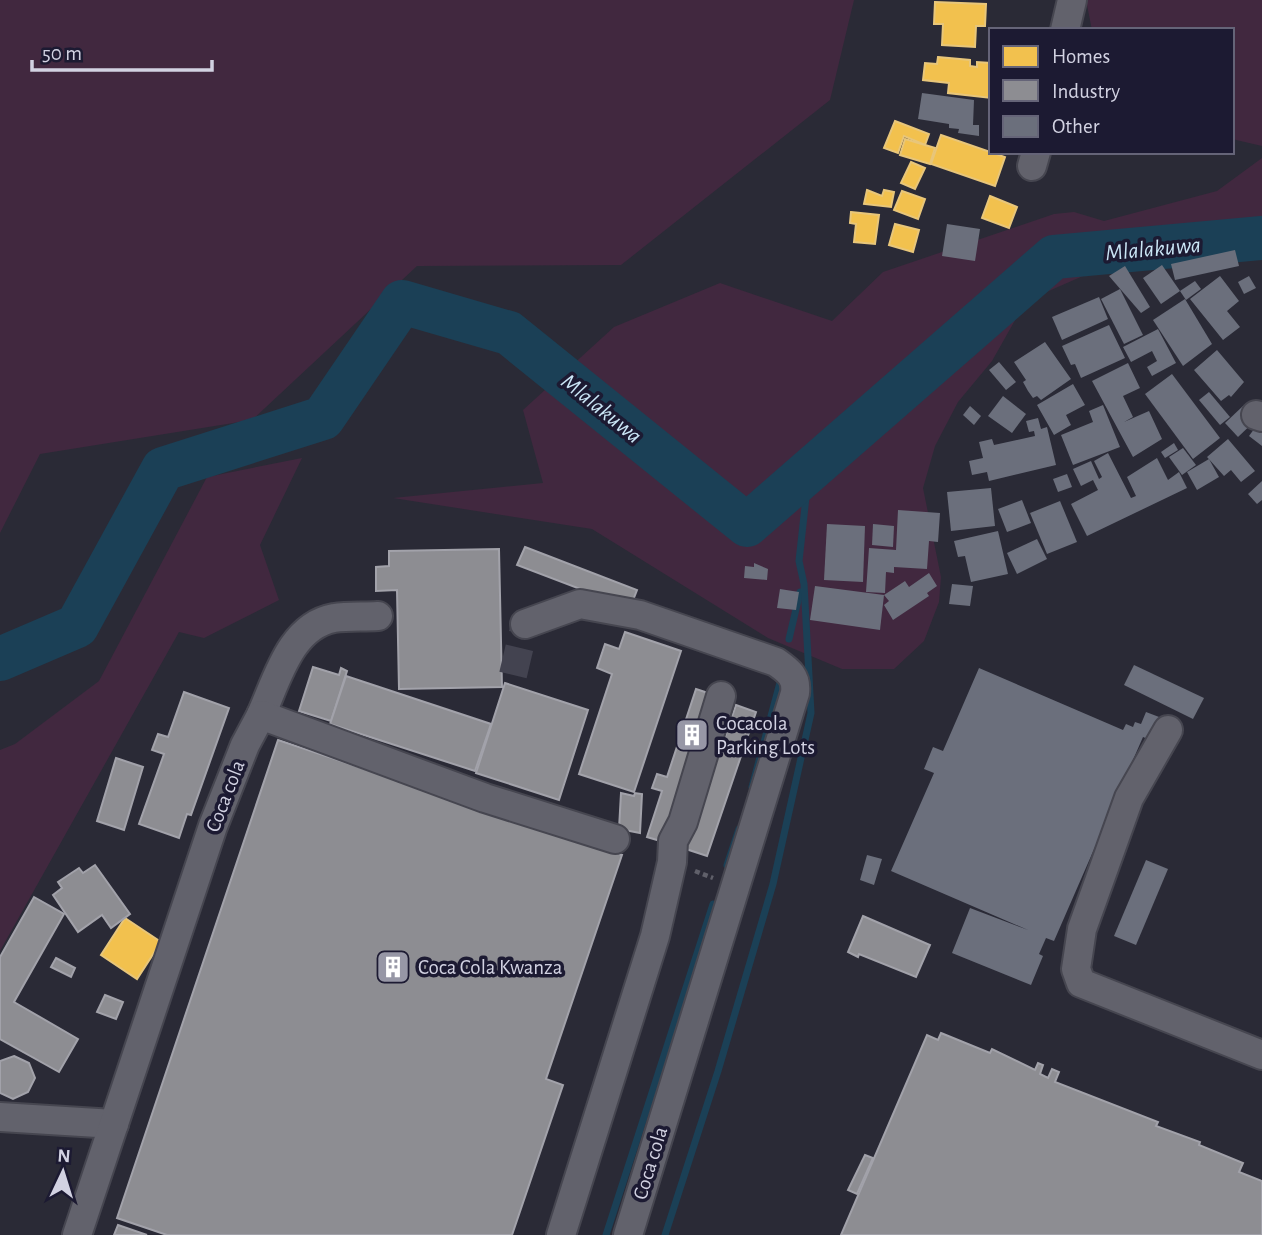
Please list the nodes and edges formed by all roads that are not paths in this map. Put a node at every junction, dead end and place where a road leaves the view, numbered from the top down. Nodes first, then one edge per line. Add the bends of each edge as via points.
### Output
1 (1072, 0) edge
2 (1065, 28) edge
3 (378, 616) dead end
4 (526, 624) dead end
5 (721, 696) dead end
6 (261, 715) junction
7 (1168, 730) dead end
8 (615, 839) dead end
9 (1262, 1055) edge
10 (0, 1117) edge
11 (114, 1124) junction
12 (77, 1235) edge
13 (561, 1235) edge
14 (628, 1235) edge

1 - 2 street
3 - 6 street, Coca cola via 333,618 309,627 292,648
4 - 14 street, Coca cola via 580,604 640,615 776,662 795,680 795,694
5 - 13 street via 683,822 673,841 655,936
6 - 8 street via 485,798
6 - 11 street, Coca cola via 213,826
7 - 9 street via 1129,798 1082,929 1076,970 1081,983
10 - 11 street
11 - 12 street, Coca cola

